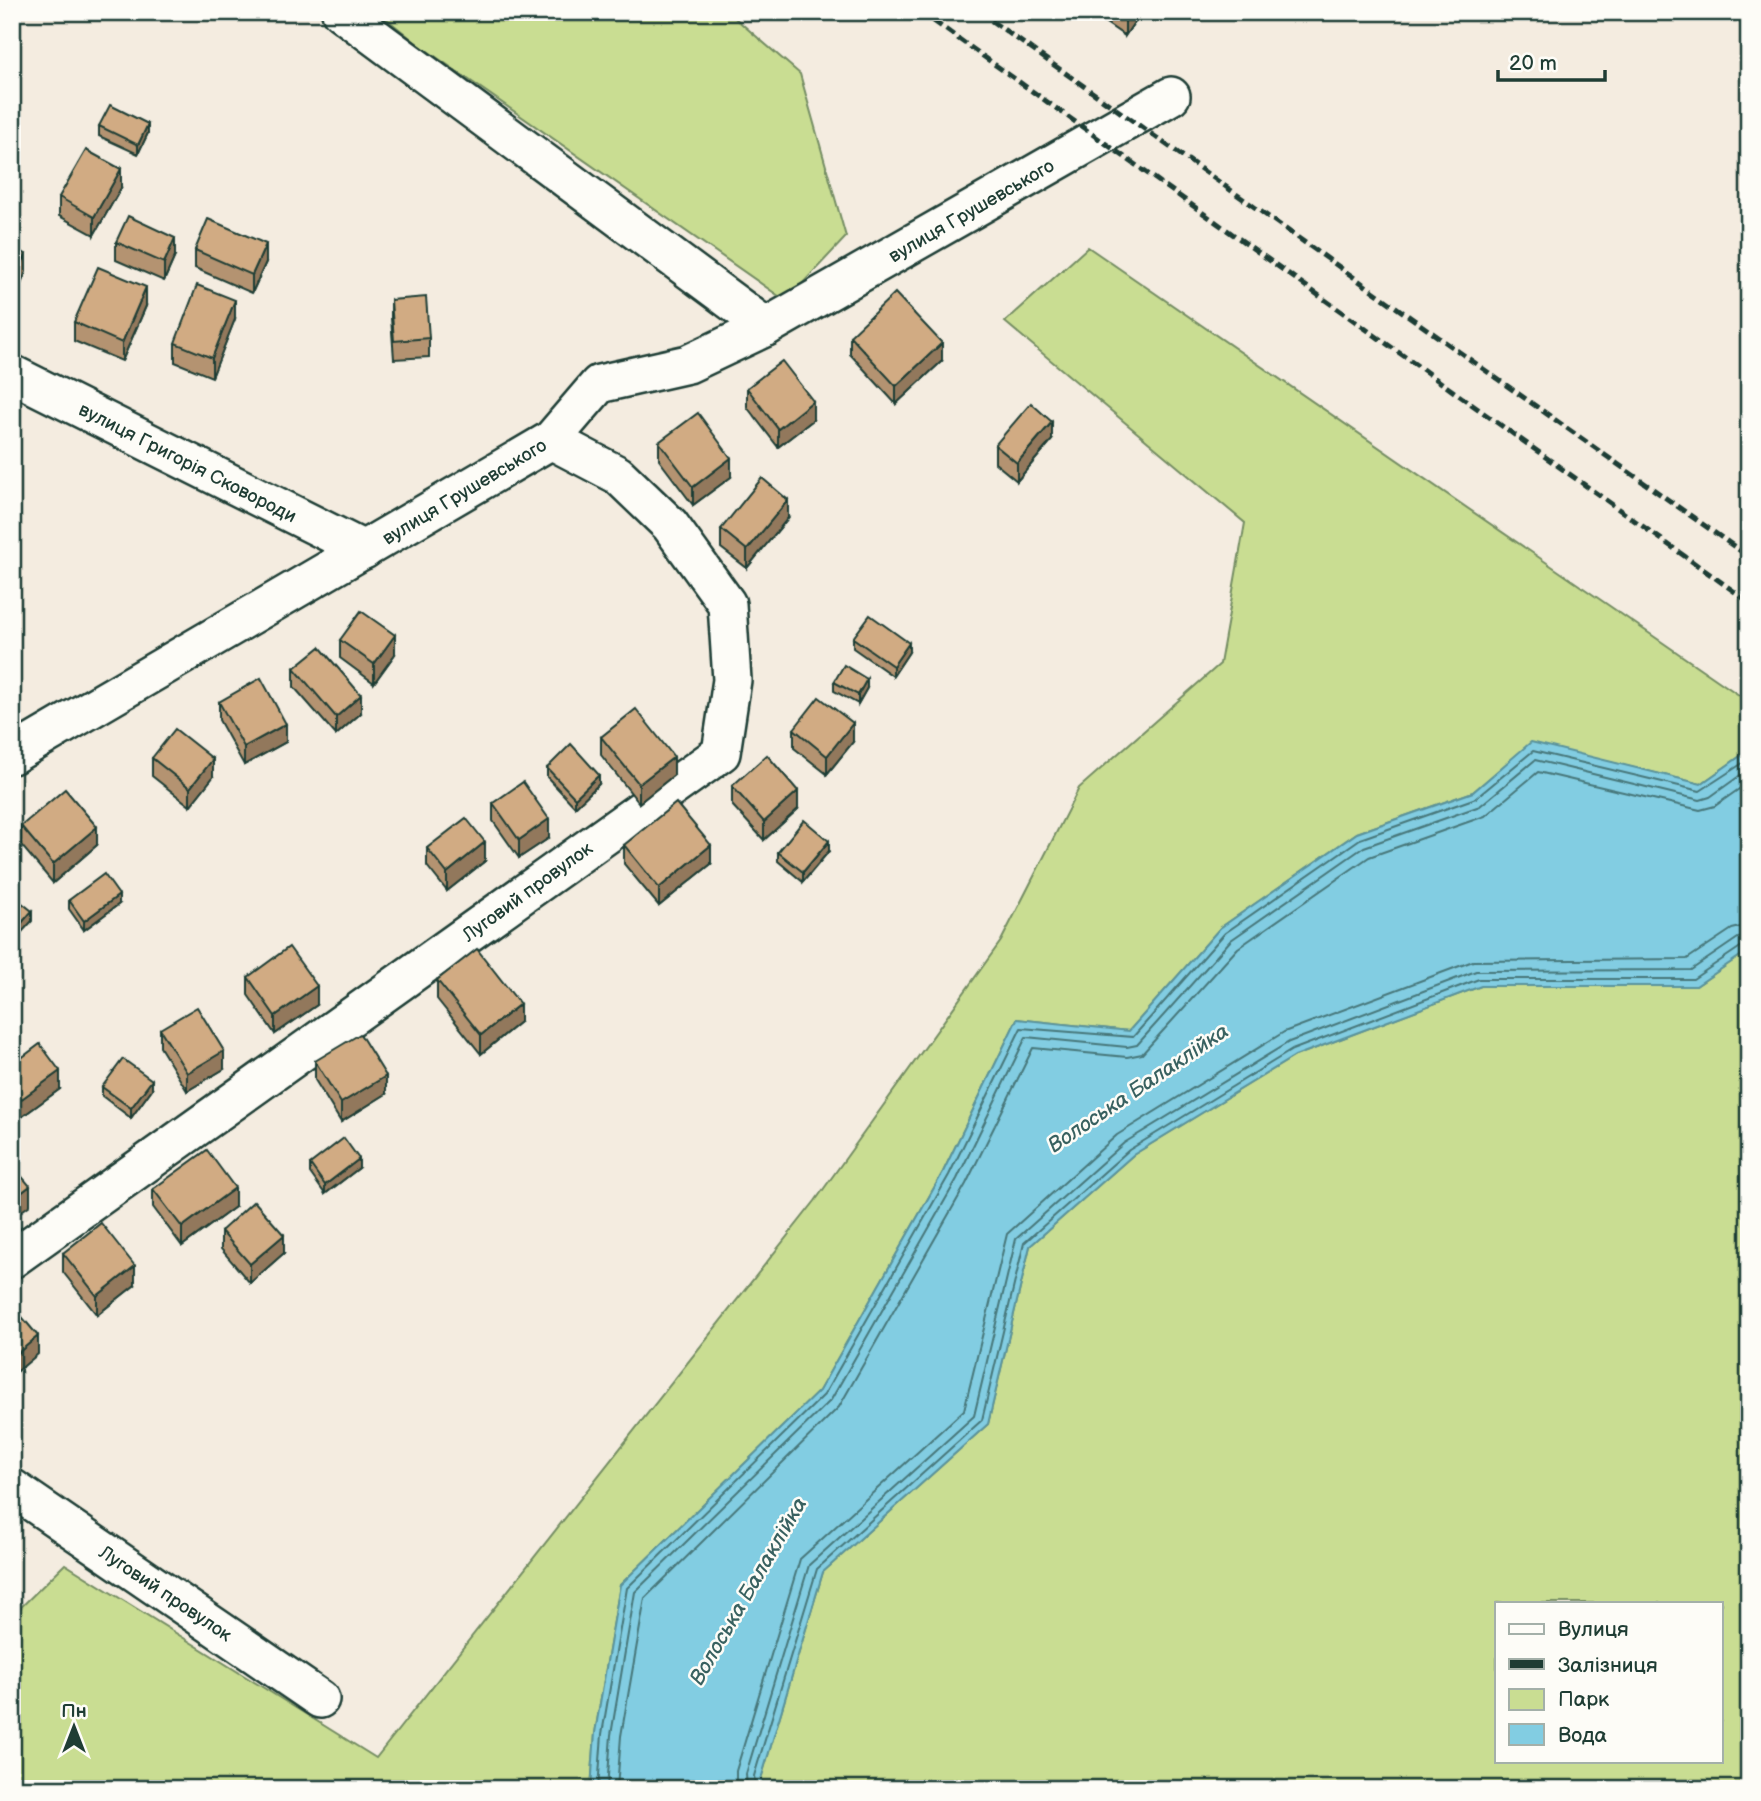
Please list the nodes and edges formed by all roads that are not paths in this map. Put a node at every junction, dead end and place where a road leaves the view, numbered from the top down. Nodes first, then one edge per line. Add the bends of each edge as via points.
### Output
1 (341, 12) edge
2 (1171, 96) dead end
3 (766, 327) junction
4 (12, 374) edge
5 (551, 440) junction
6 (364, 550) junction
7 (12, 755) edge
8 (12, 1259) edge
9 (12, 1488) edge
10 (320, 1699) dead end

1 - 3 street
2 - 3 street, вулиця Грушевського
3 - 5 street, вулиця Грушевського via 688,364 599,384
4 - 6 street, вулиця Григорія Сковороди
5 - 6 street, вулиця Грушевського
5 - 8 street, Луговий провулок via 618,475 670,525 727,604 732,680 721,752
6 - 7 street, вулиця Грушевського
9 - 10 street, Луговий провулок

